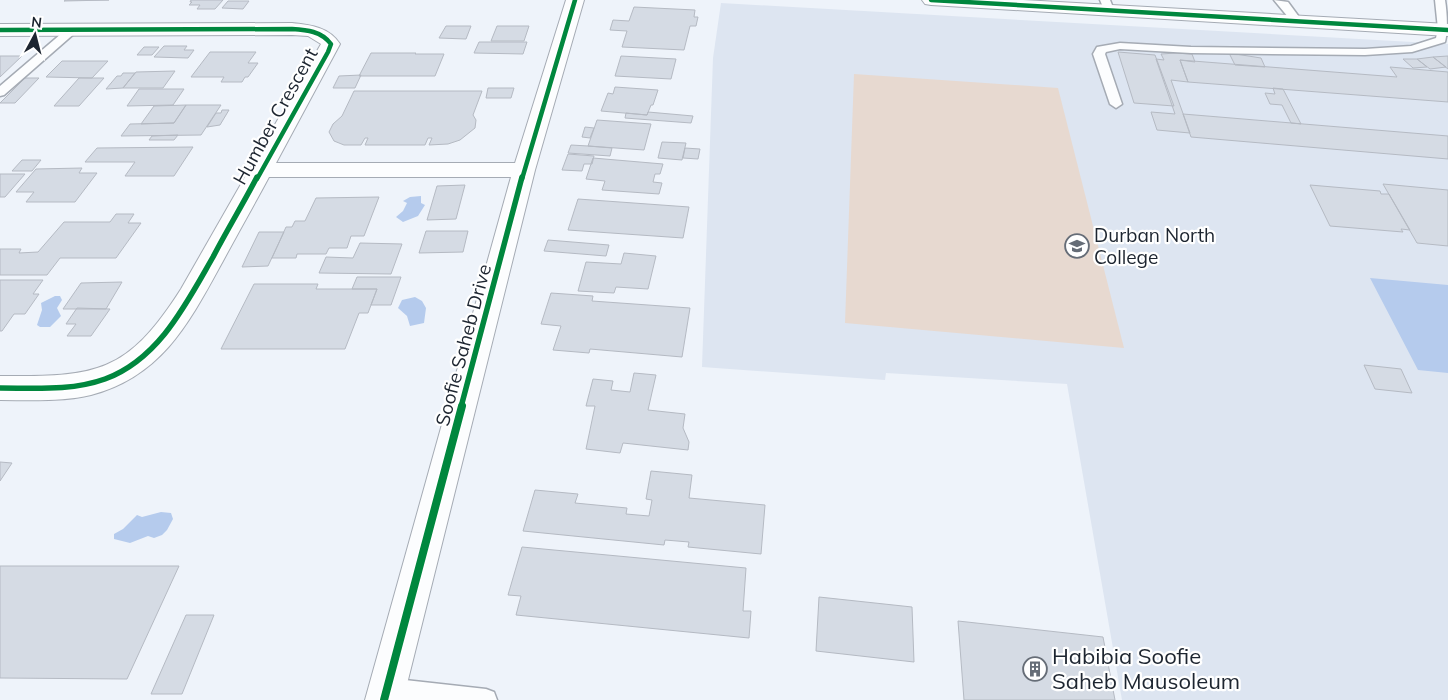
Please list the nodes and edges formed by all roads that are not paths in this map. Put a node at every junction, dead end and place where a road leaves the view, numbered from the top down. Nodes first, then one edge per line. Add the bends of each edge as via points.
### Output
1 (576, 0) edge
2 (931, 0) edge
3 (1440, 0) edge
4 (1283, 1) edge
5 (1107, 5) edge
6 (1296, 21) junction
7 (0, 30) edge
8 (72, 30) junction
9 (1445, 30) edge
10 (0, 92) edge
11 (1116, 104) dead end
12 (263, 170) junction
13 (524, 170) junction
14 (0, 388) edge
15 (385, 694) edge
16 (486, 700) edge

1 - 13 street, Soofie Saheb Drive
2 - 5 street
3 - 9 lane
4 - 6 lane
5 - 6 street
6 - 9 street
7 - 8 street, Humber Crescent
8 - 10 lane
8 - 12 street, Humber Crescent via 292,29 327,38 331,44 328,52
9 - 11 lane via 1437,43 1394,51 1304,52 1120,46 1101,49 1099,54
12 - 13 street, Humber Crescent
12 - 14 street, Humber Crescent via 173,323 154,347 119,372 89,384
13 - 15 street, Soofie Saheb Drive
15 - 16 lane

